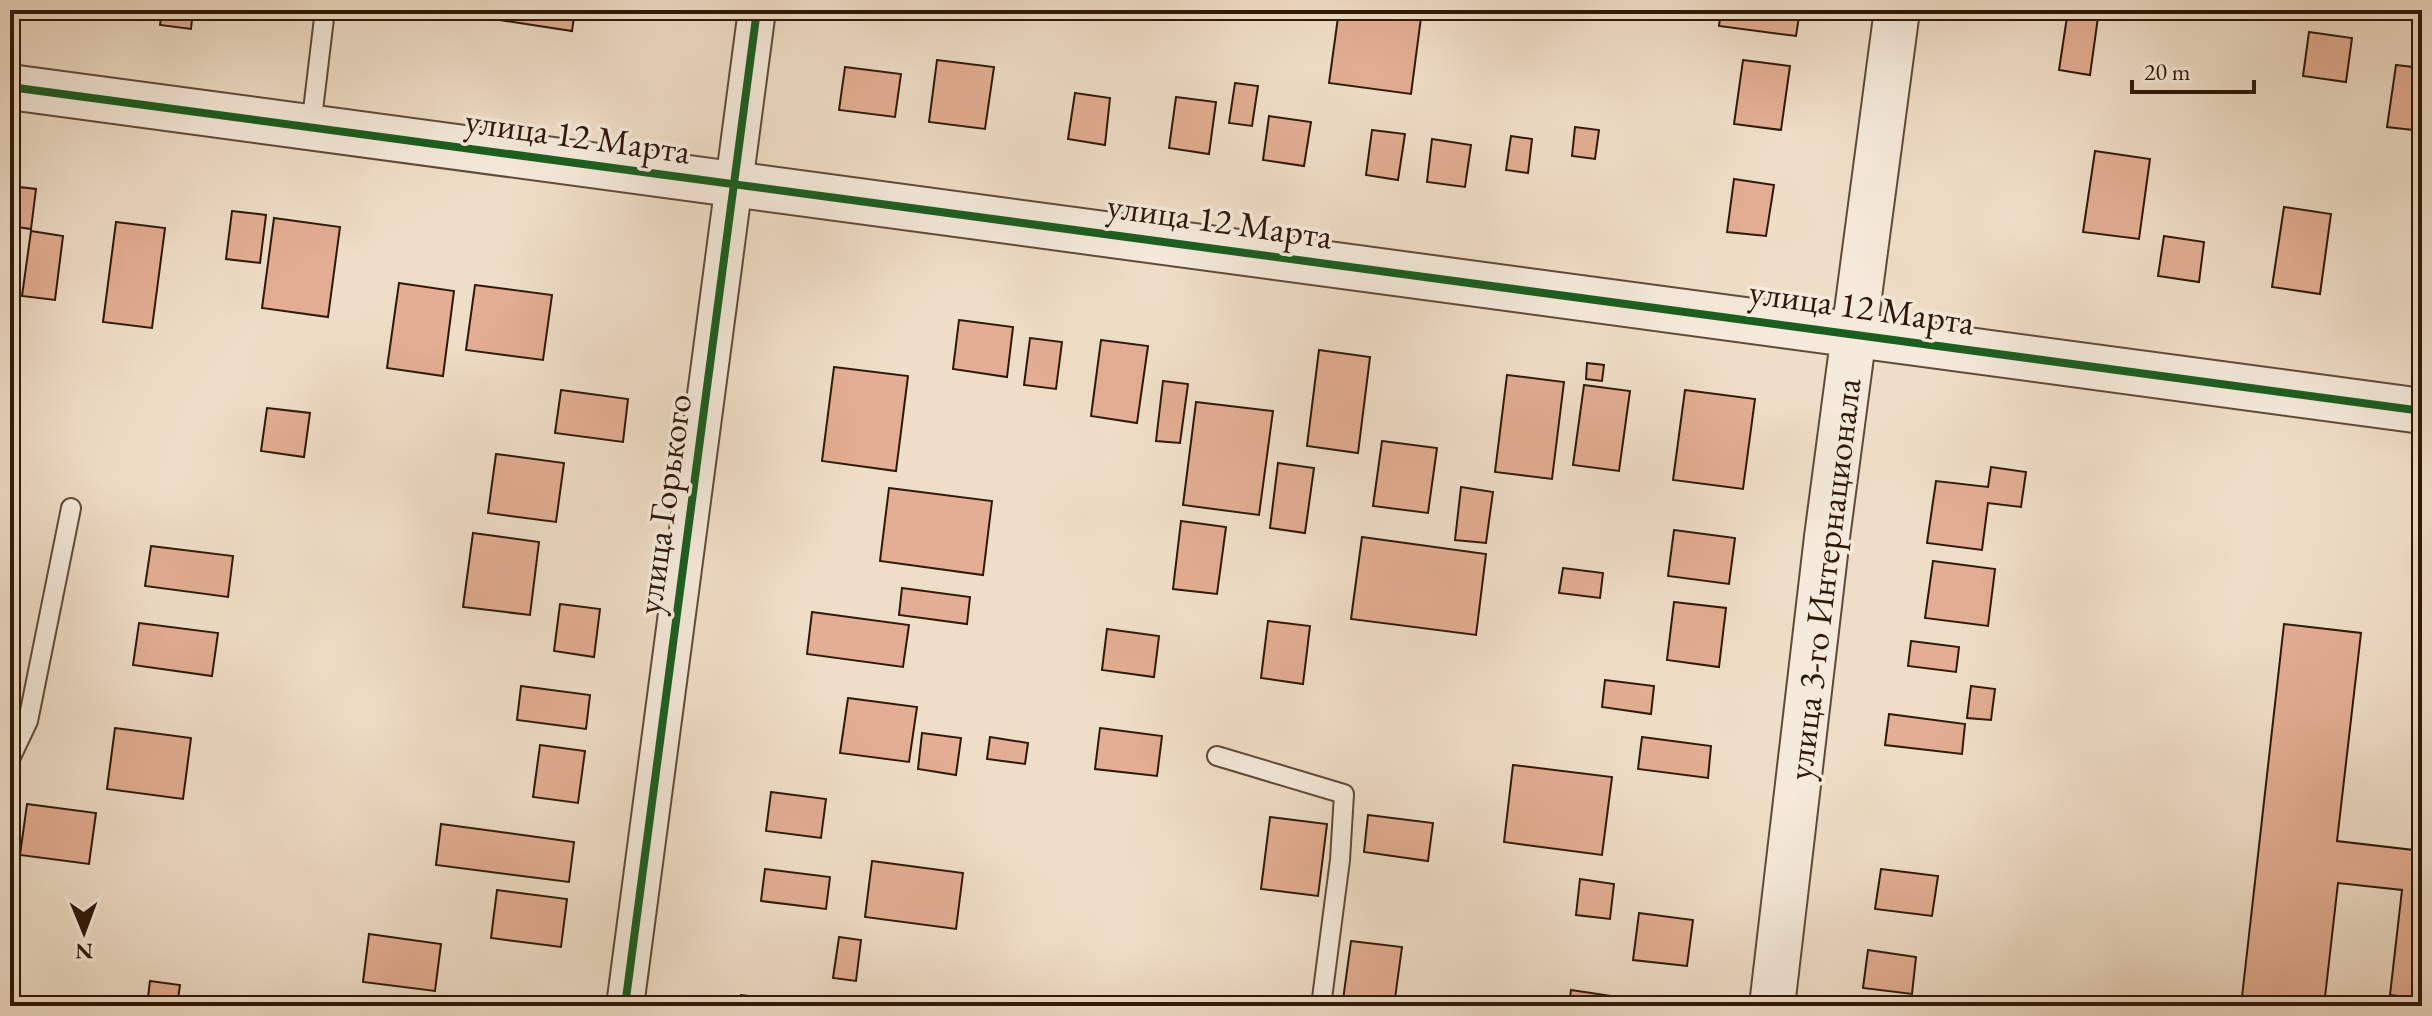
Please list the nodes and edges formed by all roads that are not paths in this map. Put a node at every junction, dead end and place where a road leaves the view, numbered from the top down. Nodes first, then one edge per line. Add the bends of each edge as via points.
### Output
1 (325, 10) edge
2 (757, 10) edge
3 (1897, 10) edge
4 (10, 87) edge
5 (311, 127) junction
6 (734, 184) junction
7 (1853, 333) junction
8 (2422, 411) edge
9 (71, 508) dead end
10 (1217, 756) dead end
11 (10, 759) edge
12 (625, 1006) edge
13 (1321, 1006) edge
14 (1772, 1006) edge

1 - 5 lane
2 - 6 street, улица Горького
3 - 7 street, улица 3-го Интернационала
4 - 5 street, улица 12 Марта
5 - 6 street, улица 12 Марта
6 - 7 street, улица 12 Марта
6 - 12 street, улица Горького
7 - 8 street, улица 12 Марта
7 - 14 street, улица 3-го Интернационала
9 - 11 lane via 28,721
10 - 13 lane via 1344,794

